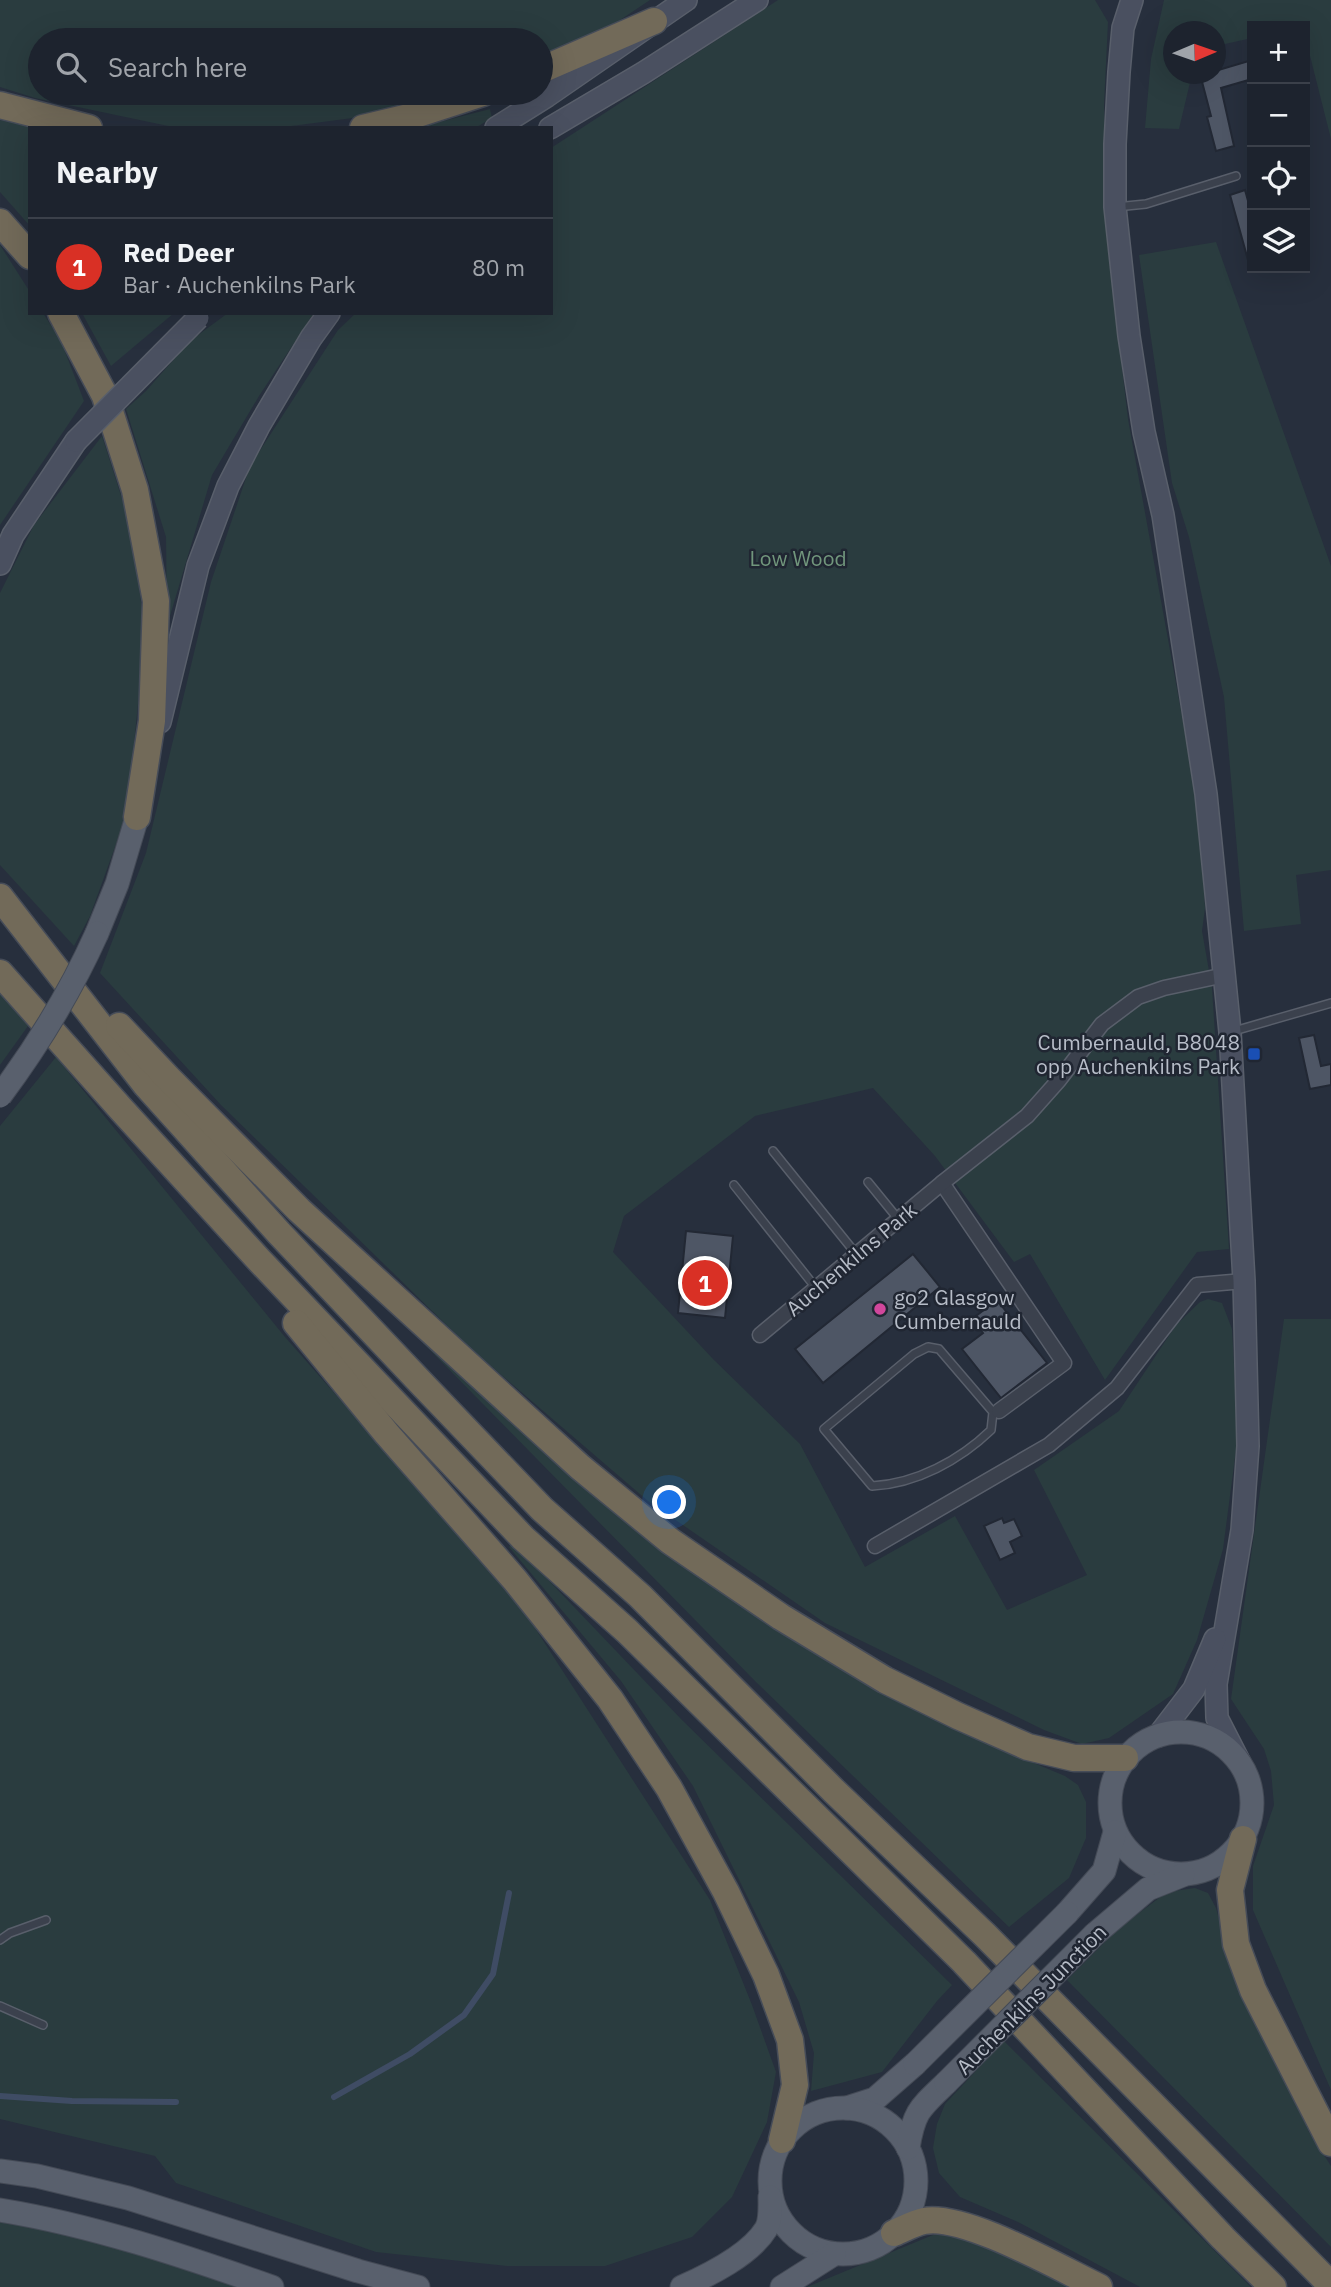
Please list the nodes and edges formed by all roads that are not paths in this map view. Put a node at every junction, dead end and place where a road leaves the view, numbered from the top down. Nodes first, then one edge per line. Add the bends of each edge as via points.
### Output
1 (686, 0) edge
2 (757, 0) edge
3 (1130, 3) edge
4 (654, 20) junction
5 (553, 65) edge
6 (553, 92) edge
7 (0, 105) edge
8 (446, 105) edge
9 (533, 105) edge
10 (81, 126) edge
11 (371, 126) edge
12 (499, 126) edge
13 (553, 126) edge
14 (1236, 176) dead end
15 (1115, 207) junction
16 (0, 222) edge
17 (28, 254) edge
18 (62, 315) edge
19 (328, 315) edge
20 (201, 316) edge
21 (0, 564) edge
22 (137, 817) junction
23 (0, 896) edge
24 (0, 973) edge
25 (1225, 975) junction
26 (1331, 1003) edge
27 (1230, 1032) junction
28 (0, 1096) edge
29 (121, 1109) junction
30 (773, 1151) dead end
31 (868, 1182) dead end
32 (942, 1183) junction
33 (734, 1185) dead end
34 (899, 1220) junction
35 (857, 1255) junction
36 (1244, 1281) junction
37 (817, 1289) junction
38 (760, 1335) dead end
39 (996, 1411) junction
40 (874, 1546) dead end
41 (1227, 1611) junction
42 (1158, 1736) junction
43 (1125, 1758) junction
44 (1240, 1763) junction
45 (1115, 1832) junction
46 (1243, 1839) junction
47 (1184, 1875) junction
48 (46, 1920) dead end
49 (0, 1940) edge
50 (0, 2006) edge
51 (43, 2025) dead end
52 (847, 2108) junction
53 (782, 2140) junction
54 (1331, 2143) edge
55 (908, 2148) junction
56 (2, 2170) edge
57 (771, 2193) junction
58 (0, 2210) edge
59 (894, 2233) junction
60 (834, 2253) junction
61 (1331, 2285) edge
62 (272, 2287) edge
63 (418, 2287) edge
64 (682, 2287) edge
65 (782, 2287) edge
66 (1099, 2287) edge
67 (1273, 2287) edge

1 - 4 main road
2 - 13 main road
3 - 15 main road via 1119,72
4 - 5 highway
4 - 6 main road
7 - 10 highway
8 - 11 highway
9 - 12 main road
14 - 15 lane via 1146,204
15 - 25 main road via 1144,432 1163,515 1206,794
16 - 17 highway
18 - 22 highway via 105,396 135,490 156,601 152,721
19 - 22 main road via 259,426 214,522 184,618
20 - 21 main road, bridge via 76,441 13,535
22 - 28 main road, bridge via 117,884 82,965 53,1018
23 - 43 highway via 168,1078 299,1210 580,1467 670,1541 781,1617 885,1680 958,1716 1028,1747 1074,1758
23 - 61 highway via 146,1085 279,1233 542,1509 640,1596 985,1935
24 - 29 highway
25 - 27 main road
25 - 32 street, Auchenkilns Park via 1138,997 1102,1024 1027,1116
26 - 27 lane
27 - 36 main road
29 - 53 highway via 387,1434 515,1580 610,1699 669,1788 766,1975 790,2040 795,2085
29 - 67 highway via 523,1538 627,1631 964,1962
30 - 35 lane
31 - 34 lane
32 - 34 street, Auchenkilns Park
32 - 39 street via 1064,1363
33 - 37 lane
34 - 35 street, Auchenkilns Park
35 - 37 street, Auchenkilns Park
36 - 40 street via 1197,1285 1117,1388 1049,1445
36 - 41 main road via 1248,1446 1242,1530
37 - 38 street, Auchenkilns Park
39 - 39 lane via 939,1349 928,1347 824,1429 872,1486 892,1485 956,1459 991,1430
41 - 42 main road via 1194,1689
41 - 44 main road via 1216,1684 1217,1718
42 - 43 main road
42 - 44 main road via 1181,1732 1203,1736 1224,1746
43 - 45 main road, Auchenkilns Junction via 1110,1794
44 - 46 main road via 1252,1800
45 - 47 main road via 1143,1864
45 - 52 main road, Auchenkilns Junction, bridge via 1104,1871 1067,1913 915,2064 875,2098
46 - 47 main road, Auchenkilns Junction via 1228,1857 1207,1870
46 - 54 highway via 1230,1890 1236,1944 1253,1990
47 - 55 main road, Auchenkilns Junction, bridge via 1148,1889 1095,1934 919,2108
48 - 49 lane
50 - 51 lane
52 - 53 main road, Auchenkilns Junction via 810,2115
52 - 55 main road, Auchenkilns Junction via 889,2124
53 - 57 main road, Auchenkilns Junction via 770,2175
55 - 59 main road, Auchenkilns Junction via 914,2163 915,2193
56 - 63 main road via 128,2198
57 - 60 main road, Auchenkilns Junction via 776,2211 794,2235
57 - 64 main road via 768,2227 751,2246 712,2274
58 - 62 main road via 124,2239
59 - 60 main road, Auchenkilns Junction via 866,2250
59 - 66 highway via 925,2221 948,2221 978,2230
60 - 65 main road

